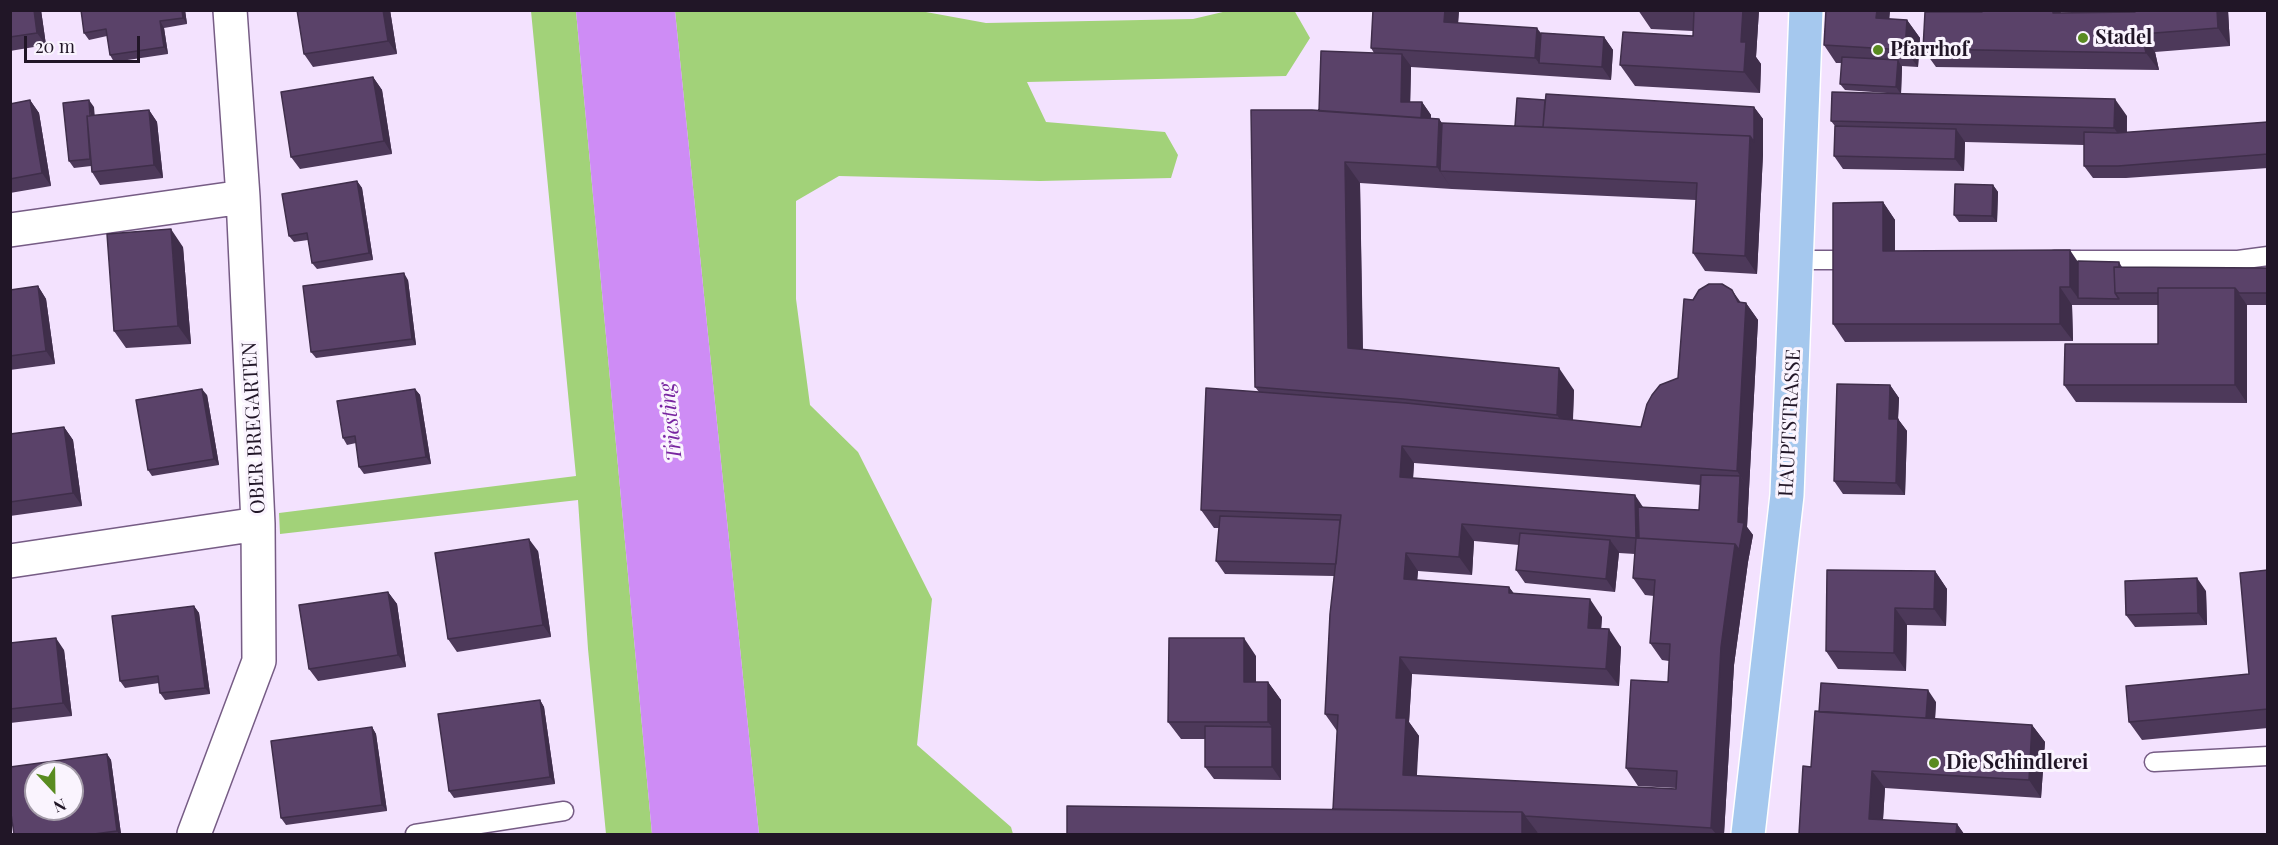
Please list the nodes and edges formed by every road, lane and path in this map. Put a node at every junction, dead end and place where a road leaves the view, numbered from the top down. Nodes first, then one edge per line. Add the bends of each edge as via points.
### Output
1 (230, 10) edge
2 (1806, 10) edge
3 (243, 197) junction
4 (10, 230) edge
5 (2268, 256) edge
6 (1796, 260) junction
7 (1875, 260) edge
8 (2037, 260) edge
9 (258, 524) junction
10 (10, 561) edge
11 (2268, 756) edge
12 (2154, 762) dead end
13 (564, 811) dead end
14 (200, 832) edge
15 (416, 834) edge
16 (1748, 834) edge

1 - 3 street, OBER BREGARTEN
2 - 6 main road, HAUPTSTRASSE
3 - 4 street
3 - 9 street, OBER BREGARTEN
5 - 8 lane via 2238,260
6 - 7 lane
6 - 16 main road, HAUPTSTRASSE via 1788,495
9 - 10 street
9 - 14 street, OBER BREGARTEN via 259,661
11 - 12 lane
13 - 15 lane

